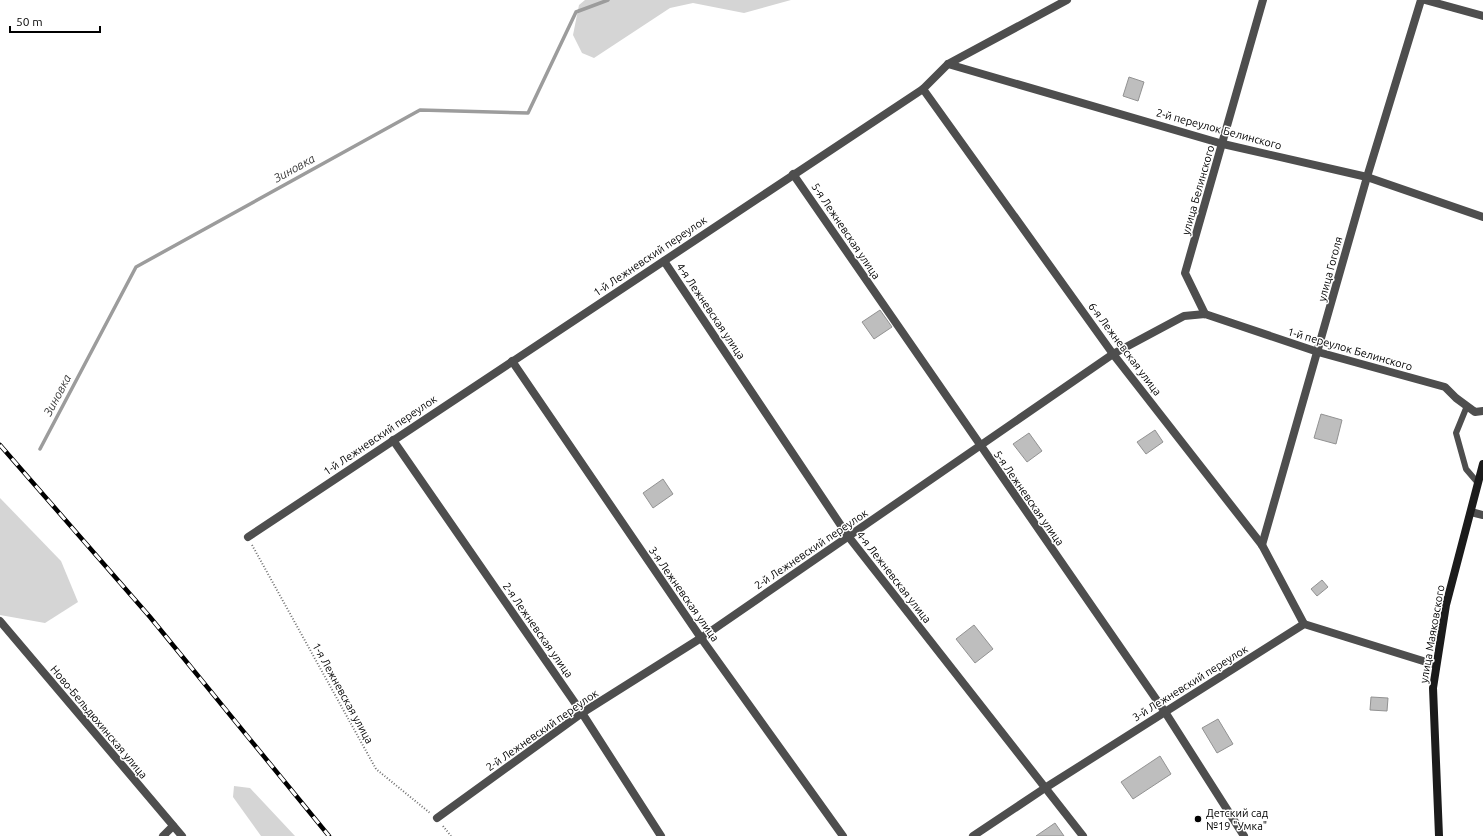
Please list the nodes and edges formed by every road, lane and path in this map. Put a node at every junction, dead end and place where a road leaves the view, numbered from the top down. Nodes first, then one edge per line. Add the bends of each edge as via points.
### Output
1 (1067, 0) edge
2 (1263, 0) edge
3 (1421, 0) edge
4 (1425, 0) edge
5 (1483, 16) edge
6 (948, 64) junction
7 (923, 89) junction
8 (1223, 144) junction
9 (793, 174) junction
10 (1367, 177) junction
11 (1483, 217) edge
12 (664, 260) junction
13 (1205, 314) junction
14 (1318, 352) junction
15 (1113, 354) junction
16 (512, 361) junction
17 (1467, 406) junction
18 (1483, 412) edge
19 (393, 440) junction
20 (980, 446) junction
21 (1483, 464) edge
22 (1478, 484) junction
23 (1471, 512) junction
24 (1483, 515) edge
25 (848, 536) junction
26 (248, 537) joint
27 (1262, 545) junction
28 (0, 622) edge
29 (1304, 624) junction
30 (701, 638) junction
31 (1436, 665) junction
32 (1165, 712) junction
33 (582, 713) junction
34 (1045, 788) junction
35 (436, 818) junction
36 (173, 826) junction
37 (163, 836) edge
38 (182, 836) edge
39 (451, 836) edge
40 (661, 836) edge
41 (842, 836) edge
42 (973, 836) edge
43 (1083, 836) edge
44 (1244, 836) edge
45 (1439, 836) edge

1 - 6 street, 1-й Лежневский переулок
2 - 8 street, улица Белинского
3 - 10 street, улица Гоголя
4 - 5 street
6 - 7 street, 1-й Лежневский переулок
6 - 8 street, 2-й переулок Белинского
7 - 9 street, 1-й Лежневский переулок
7 - 15 street, 6-я Лежневская улица
8 - 10 street, 2-й переулок Белинского
8 - 13 street, улица Белинского via 1185,273
9 - 12 street, 1-й Лежневский переулок
9 - 20 street, 5-я Лежневская улица
10 - 11 street, 2-й переулок Белинского
10 - 14 street, улица Гоголя
12 - 16 street, 1-й Лежневский переулок
12 - 25 street, 4-я Лежневская улица
13 - 14 street, 1-й переулок Белинского
13 - 15 street, 2-й Лежневский переулок via 1184,316
14 - 17 street, 1-й переулок Белинского via 1445,387
14 - 27 street, улица Гоголя
15 - 20 street, 2-й Лежневский переулок
15 - 27 street, 6-я Лежневская улица
16 - 19 street, 1-й Лежневский переулок
16 - 30 street, 3-я Лежневская улица
17 - 18 street, 1-й переулок Белинского via 1475,412
17 - 22 lane via 1456,433 1466,469
19 - 26 street, 1-й Лежневский переулок
19 - 33 street, 2-я Лежневская улица
20 - 25 street, 2-й Лежневский переулок
20 - 32 street, 5-я Лежневская улица
21 - 22 main road, улица Маяковского
22 - 23 main road, улица Маяковского
23 - 24 street
23 - 31 main road, улица Маяковского via 1446,605
25 - 30 street, 2-й Лежневский переулок
25 - 34 street, 4-я Лежневская улица
26 - 35 path, 1-я Лежневская улица via 376,769
27 - 29 street, 6-я Лежневская улица
28 - 36 street, Ново-Бельдюхинская улица
29 - 31 street
29 - 32 street, 3-й Лежневский переулок
30 - 33 street, 2-й Лежневский переулок
30 - 41 street, 3-я Лежневская улица
31 - 45 main road, улица Маяковского via 1433,688
32 - 34 street, 3-й Лежневский переулок
32 - 44 street, 5-я Лежневская улица
33 - 35 street, 2-й Лежневский переулок
33 - 40 street, 2-я Лежневская улица
34 - 42 street, 3-й Лежневский переулок
34 - 43 street, 4-я Лежневская улица
35 - 39 path, 1-я Лежневская улица
36 - 37 street
36 - 38 street, Ново-Бельдюхинская улица

